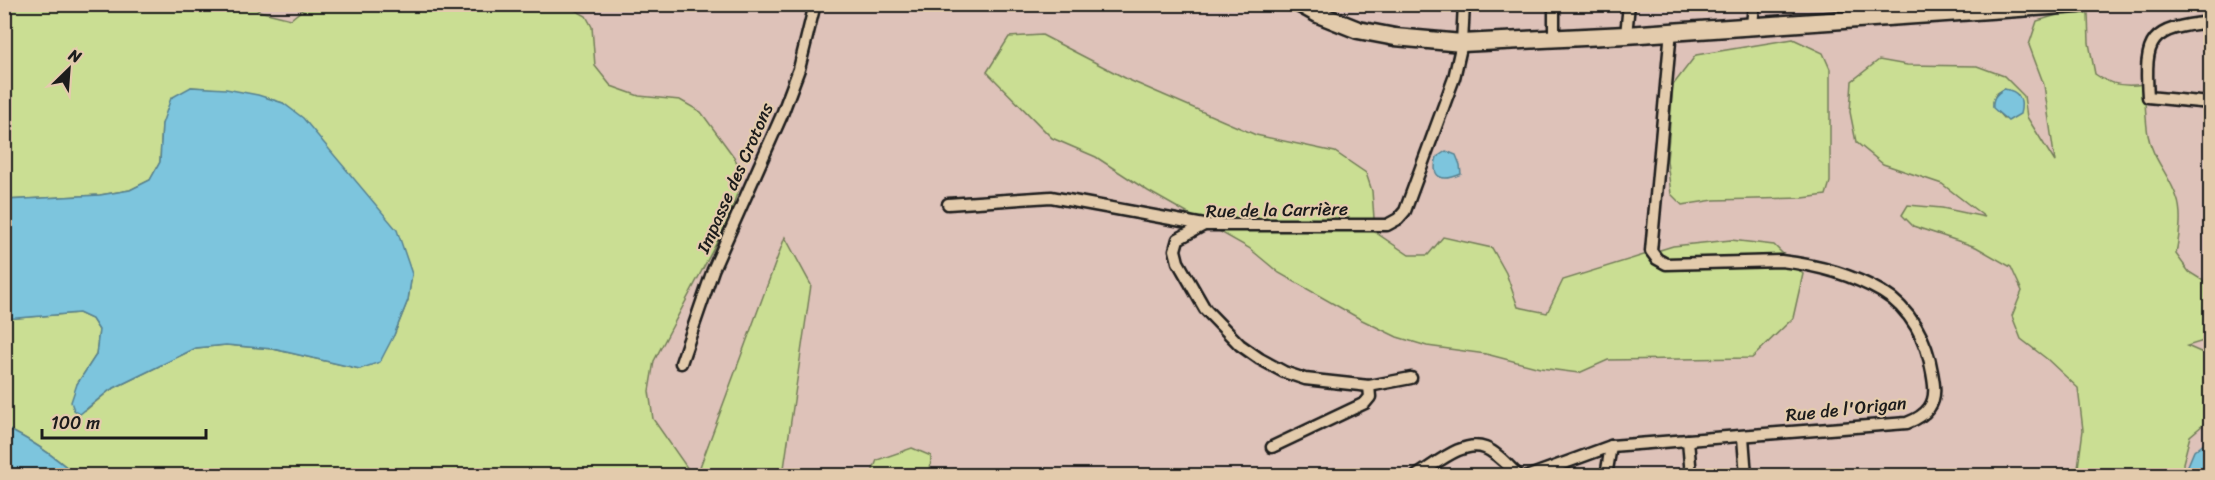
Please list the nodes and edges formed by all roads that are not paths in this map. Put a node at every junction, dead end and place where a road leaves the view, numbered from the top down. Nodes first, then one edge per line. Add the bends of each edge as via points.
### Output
1 (815, 4) edge
2 (1300, 4) edge
3 (1464, 4) edge
4 (1554, 4) edge
5 (1629, 4) edge
6 (1754, 4) edge
7 (2079, 4) edge
8 (2065, 5) edge
9 (2211, 22) edge
10 (1752, 26) junction
11 (1671, 30) junction
12 (1626, 35) junction
13 (1554, 38) junction
14 (1462, 43) junction
15 (2211, 103) edge
16 (948, 204) dead end
17 (1204, 225) junction
18 (681, 363) dead end
19 (1411, 378) dead end
20 (1369, 386) junction
21 (1743, 436) junction
22 (1688, 440) junction
23 (1611, 446) junction
24 (1272, 447) dead end
25 (1416, 476) edge
26 (1519, 476) edge
27 (1529, 476) edge
28 (1606, 476) edge
29 (1691, 476) edge
30 (1746, 476) edge

1 - 18 street, Impasse des Crotons via 799,69 713,270
2 - 14 main road via 1358,30
3 - 14 street, Rue de la Carrière
4 - 13 street
5 - 12 street
6 - 10 street
7 - 8 main road
8 - 10 main road
9 - 15 street via 2184,25 2155,37 2146,65 2148,97
10 - 11 main road
11 - 12 main road
11 - 21 street, Rue de l'Origan via 1651,251 1657,259 1666,264 1782,261 1837,272 1884,293 1900,306 1929,351 1935,386 1933,401 1928,409 1906,423
12 - 13 main road
13 - 14 main road
14 - 17 street, Rue de la Carrière via 1454,78 1405,211 1398,219 1387,225
16 - 17 street via 1051,197
17 - 20 street, Rue de la Carrière via 1178,239 1178,262 1205,309 1240,345 1284,372 1305,379
19 - 20 street
20 - 24 street via 1370,397 1365,403
21 - 22 street, Rue de l'Origan
21 - 30 street
22 - 23 street, Rue de l'Origan
22 - 29 street
23 - 27 street, Rue de l'Origan
23 - 28 street
25 - 26 street via 1474,446 1494,453

